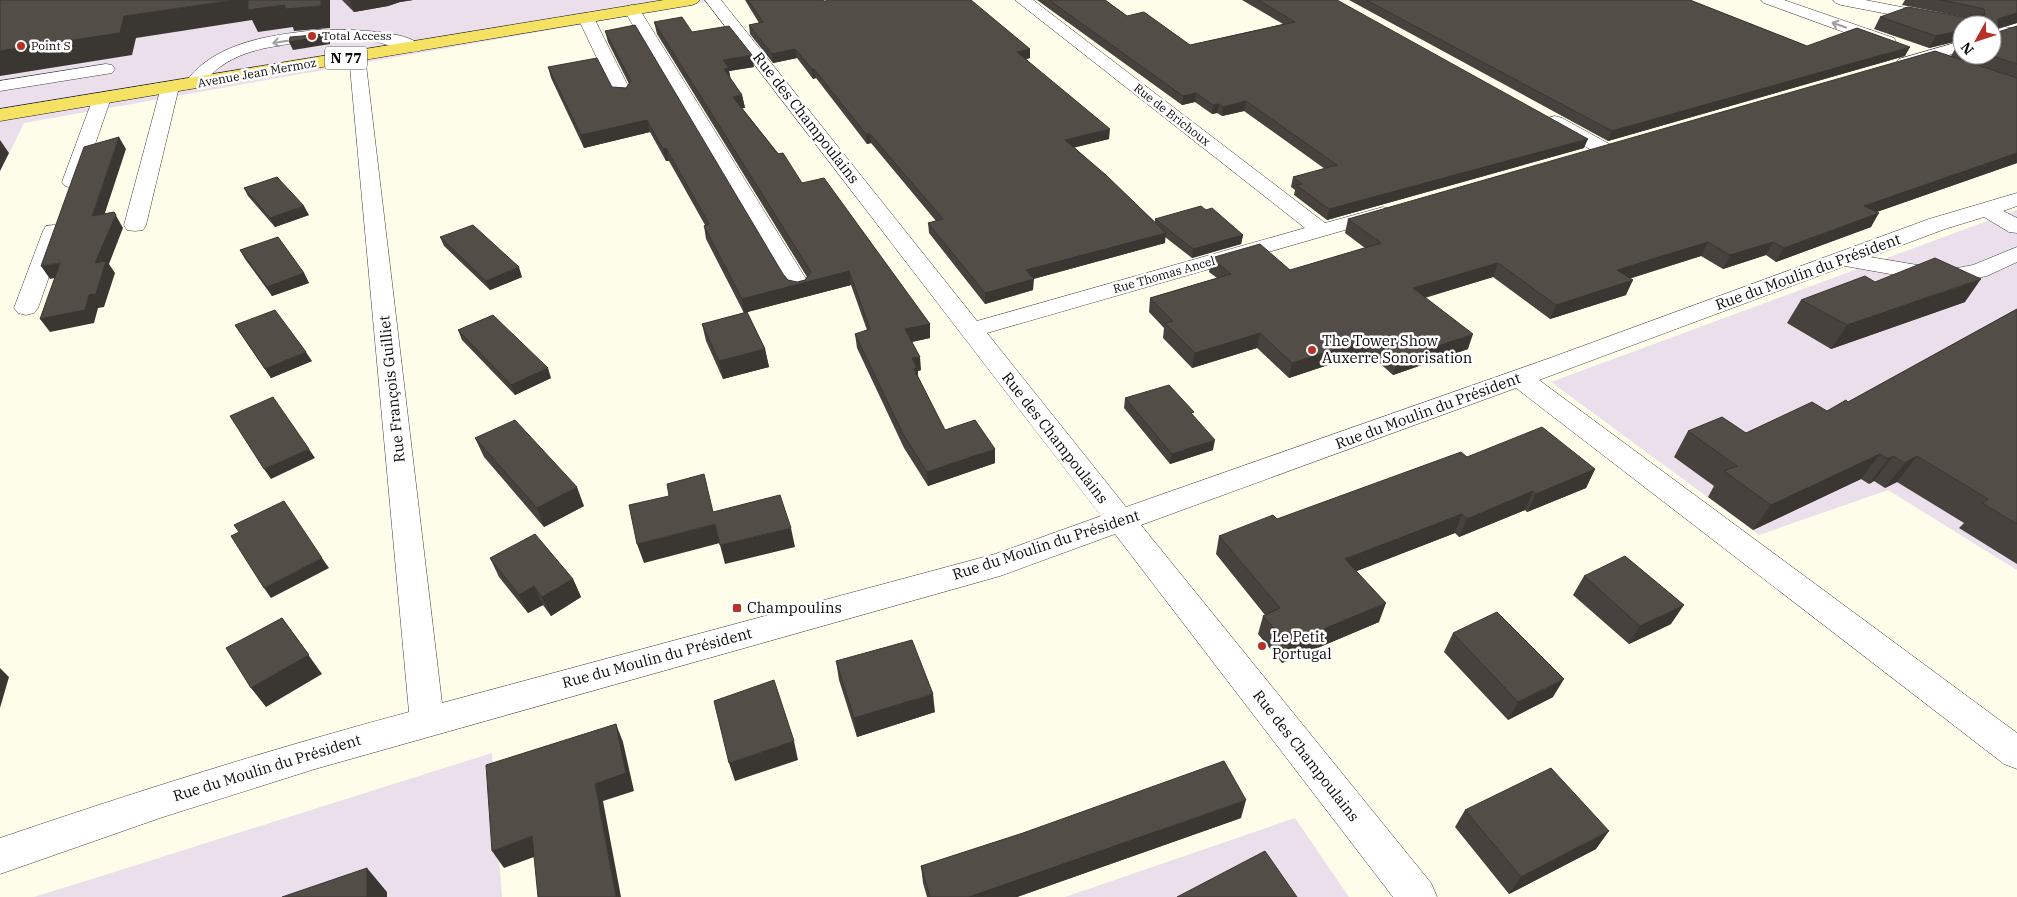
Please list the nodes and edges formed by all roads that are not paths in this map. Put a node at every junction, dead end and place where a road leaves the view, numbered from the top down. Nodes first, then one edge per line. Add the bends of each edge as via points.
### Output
1 (692, 0) edge
2 (713, 0) edge
3 (1023, 0) edge
4 (1769, 0) edge
5 (1841, 0) edge
6 (632, 10) junction
7 (586, 18) junction
8 (1952, 22) edge
9 (414, 47) junction
10 (357, 56) junction
11 (1930, 56) junction
12 (1952, 56) edge
13 (106, 69) dead end
14 (1884, 70) edge
15 (193, 84) junction
16 (0, 86) edge
17 (170, 88) junction
18 (623, 94) edge
19 (102, 98) junction
20 (1538, 112) edge
21 (0, 115) edge
22 (1579, 158) edge
23 (2017, 199) edge
24 (1405, 207) edge
25 (1986, 210) junction
26 (2017, 221) edge
27 (135, 225) dead end
28 (2017, 228) edge
29 (1321, 230) junction
30 (2017, 254) edge
31 (1843, 259) junction
32 (799, 287) edge
33 (26, 308) dead end
34 (971, 330) junction
35 (1519, 378) junction
36 (1120, 521) junction
37 (427, 722) junction
38 (2017, 753) edge
39 (0, 856) edge
40 (1417, 897) edge

1 - 6 main road, Avenue Jean Mermoz / N 77
2 - 34 street, Rue des Champoulains
3 - 29 street, Rue de Brichoux
11 -> 4 street
5 - 8 street
6 - 7 main road, Avenue Jean Mermoz / N 77
6 - 32 street
7 - 9 main road, Avenue Jean Mermoz / N 77
7 - 18 street
9 - 10 main road, Avenue Jean Mermoz / N 77
9 -> 15 street via 373,36 336,34 294,39 245,49 222,58
10 - 15 main road, Avenue Jean Mermoz / N 77
10 - 37 street, Rue François Guilliet
11 - 12 street
11 - 14 street
13 - 16 street
15 - 17 main road, Avenue Jean Mermoz / N 77
17 - 19 main road, Avenue Jean Mermoz / N 77
17 - 27 street
19 - 21 main road, Avenue Jean Mermoz / N 77
19 - 33 street
20 - 22 street via 1616,147
23 - 25 street, Rue du Moulin du Président
24 - 29 street, Rue Thomas Ancel
25 - 26 street
25 - 28 street
25 - 31 street, Rue du Moulin du Président
29 - 34 street, Rue Thomas Ancel
30 - 31 street via 1979,271 1947,277
31 - 35 street, Rue du Moulin du Président
34 - 36 street, Rue des Champoulains
35 - 36 street, Rue du Moulin du Président
35 - 38 street
36 - 37 street, Rue du Moulin du Président via 1000,564
36 - 40 street, Rue des Champoulains
37 - 39 street, Rue du Moulin du Président via 163,800

